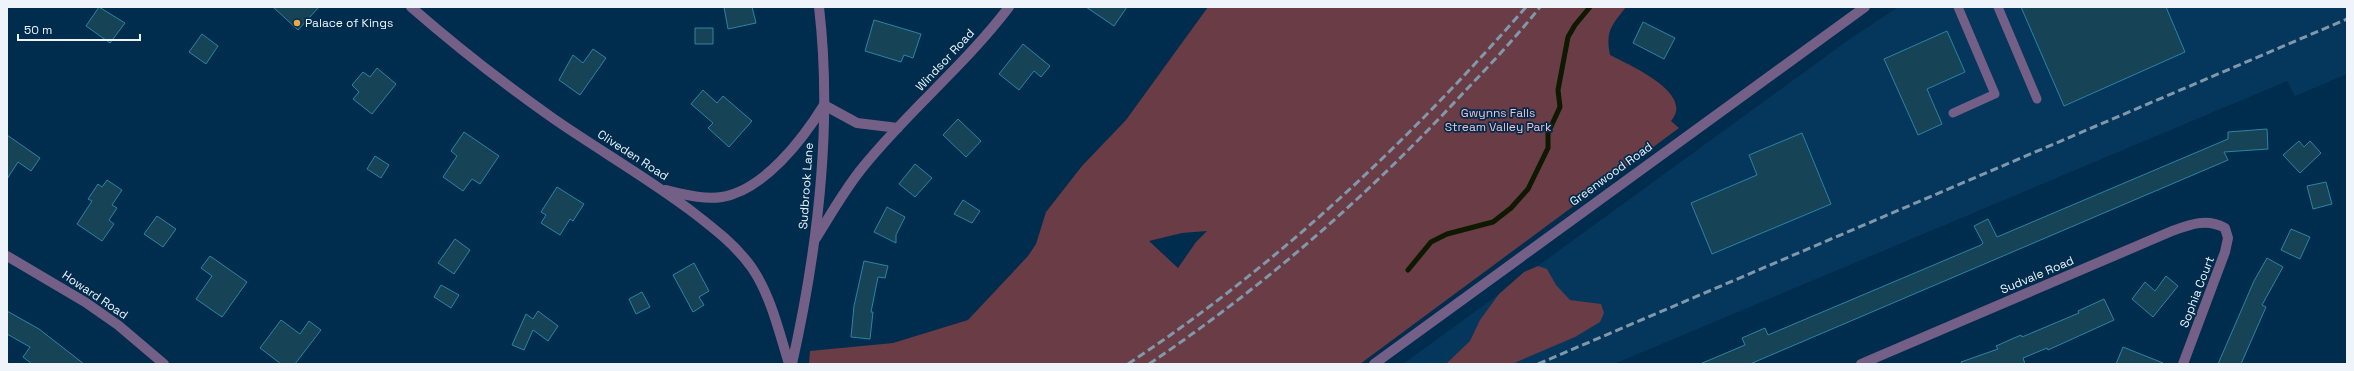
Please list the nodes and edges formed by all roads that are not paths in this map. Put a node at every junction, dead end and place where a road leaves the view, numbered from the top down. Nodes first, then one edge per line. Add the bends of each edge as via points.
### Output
1 (411, 7) edge
2 (819, 7) edge
3 (1009, 7) edge
4 (1865, 7) edge
5 (1958, 7) edge
6 (1998, 7) edge
7 (2036, 99) dead end
8 (824, 105) junction
9 (1953, 113) dead end
10 (898, 128) junction
11 (662, 189) junction
12 (2225, 228) joint
13 (816, 238) junction
14 (7, 256) edge
15 (164, 364) edge
16 (789, 364) edge
17 (792, 364) edge
18 (1374, 364) edge
19 (1861, 364) edge
20 (2183, 364) edge

1 - 11 street, Cliveden Road via 457,48 548,114
2 - 8 street, Sudbrook Lane via 825,57
3 - 10 street, Windsor Road via 964,61
4 - 18 street, Greenwood Road
5 - 9 lane via 1995,94
6 - 7 lane
8 - 10 street via 857,123
8 - 11 street via 797,145 761,178 742,190 723,197 701,198
8 - 13 street, Sudbrook Lane
10 - 13 street, Windsor Road via 863,167
11 - 16 street, Cliveden Road via 710,225 736,248 752,268 764,292
12 - 19 street, Sudvale Road via 2216,223 2206,222 2172,231
12 - 20 street, Sophia Court via 2228,238 2226,252
13 - 17 street, Sudbrook Lane
14 - 15 street, Howard Road via 85,302 118,325

